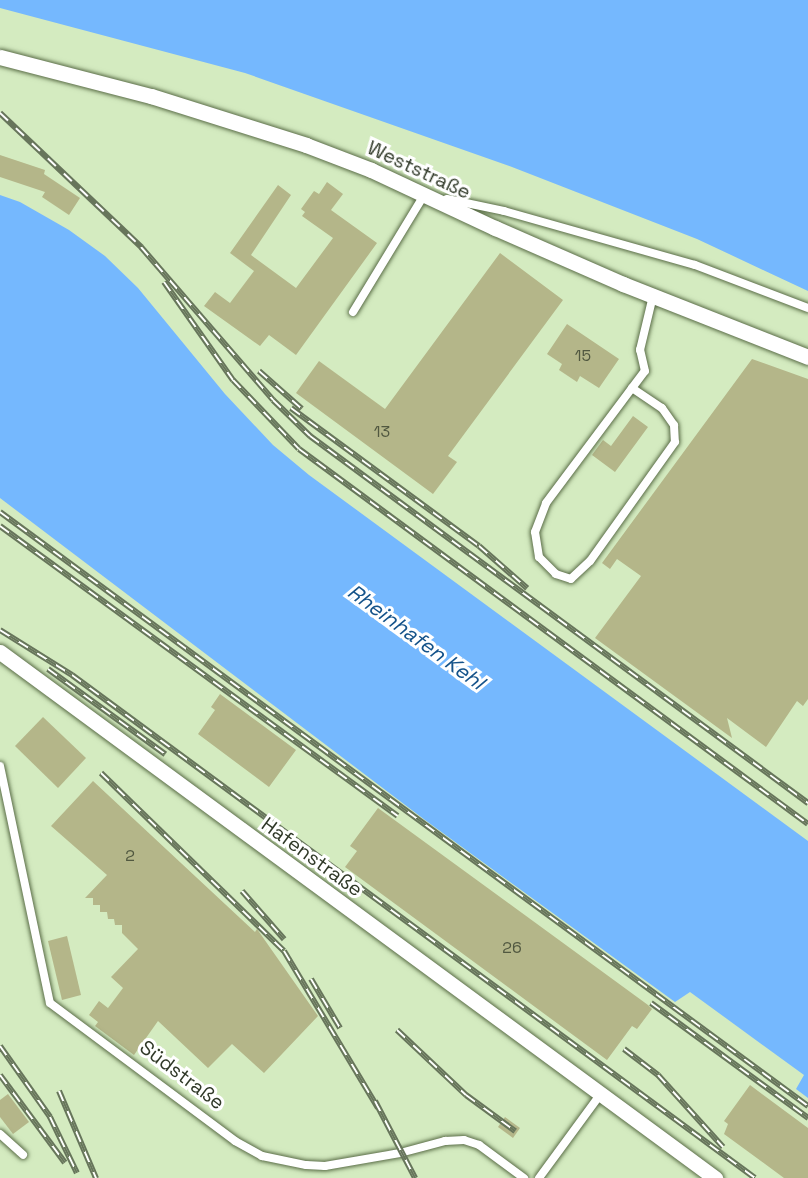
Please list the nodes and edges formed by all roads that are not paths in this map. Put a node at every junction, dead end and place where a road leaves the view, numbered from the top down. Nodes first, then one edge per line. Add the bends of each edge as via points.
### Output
1 (0, 57) edge
2 (424, 195) junction
3 (652, 296) junction
4 (808, 308) edge
5 (353, 312) dead end
6 (808, 357) edge
7 (633, 388) junction
8 (1, 655) edge
9 (0, 766) edge
10 (600, 1095) junction
11 (0, 1134) edge
12 (23, 1155) dead end
13 (524, 1178) edge
14 (539, 1178) edge
15 (715, 1178) edge

1 - 2 street, Weststraße via 256,128 371,170
2 - 3 street, Weststraße
2 - 4 lane via 504,211 695,265
2 - 5 lane
3 - 6 street, Weststraße
3 - 7 lane via 640,350 645,371
7 - 7 lane via 546,503 535,532 539,557 556,574 571,579 590,561 675,442 674,425 662,408
8 - 10 street, Hafenstraße
9 - 13 lane, Südstraße via 50,1003 235,1141 262,1156 326,1166 464,1140 479,1145
10 - 14 lane
10 - 15 street, Hafenstraße
11 - 12 lane

